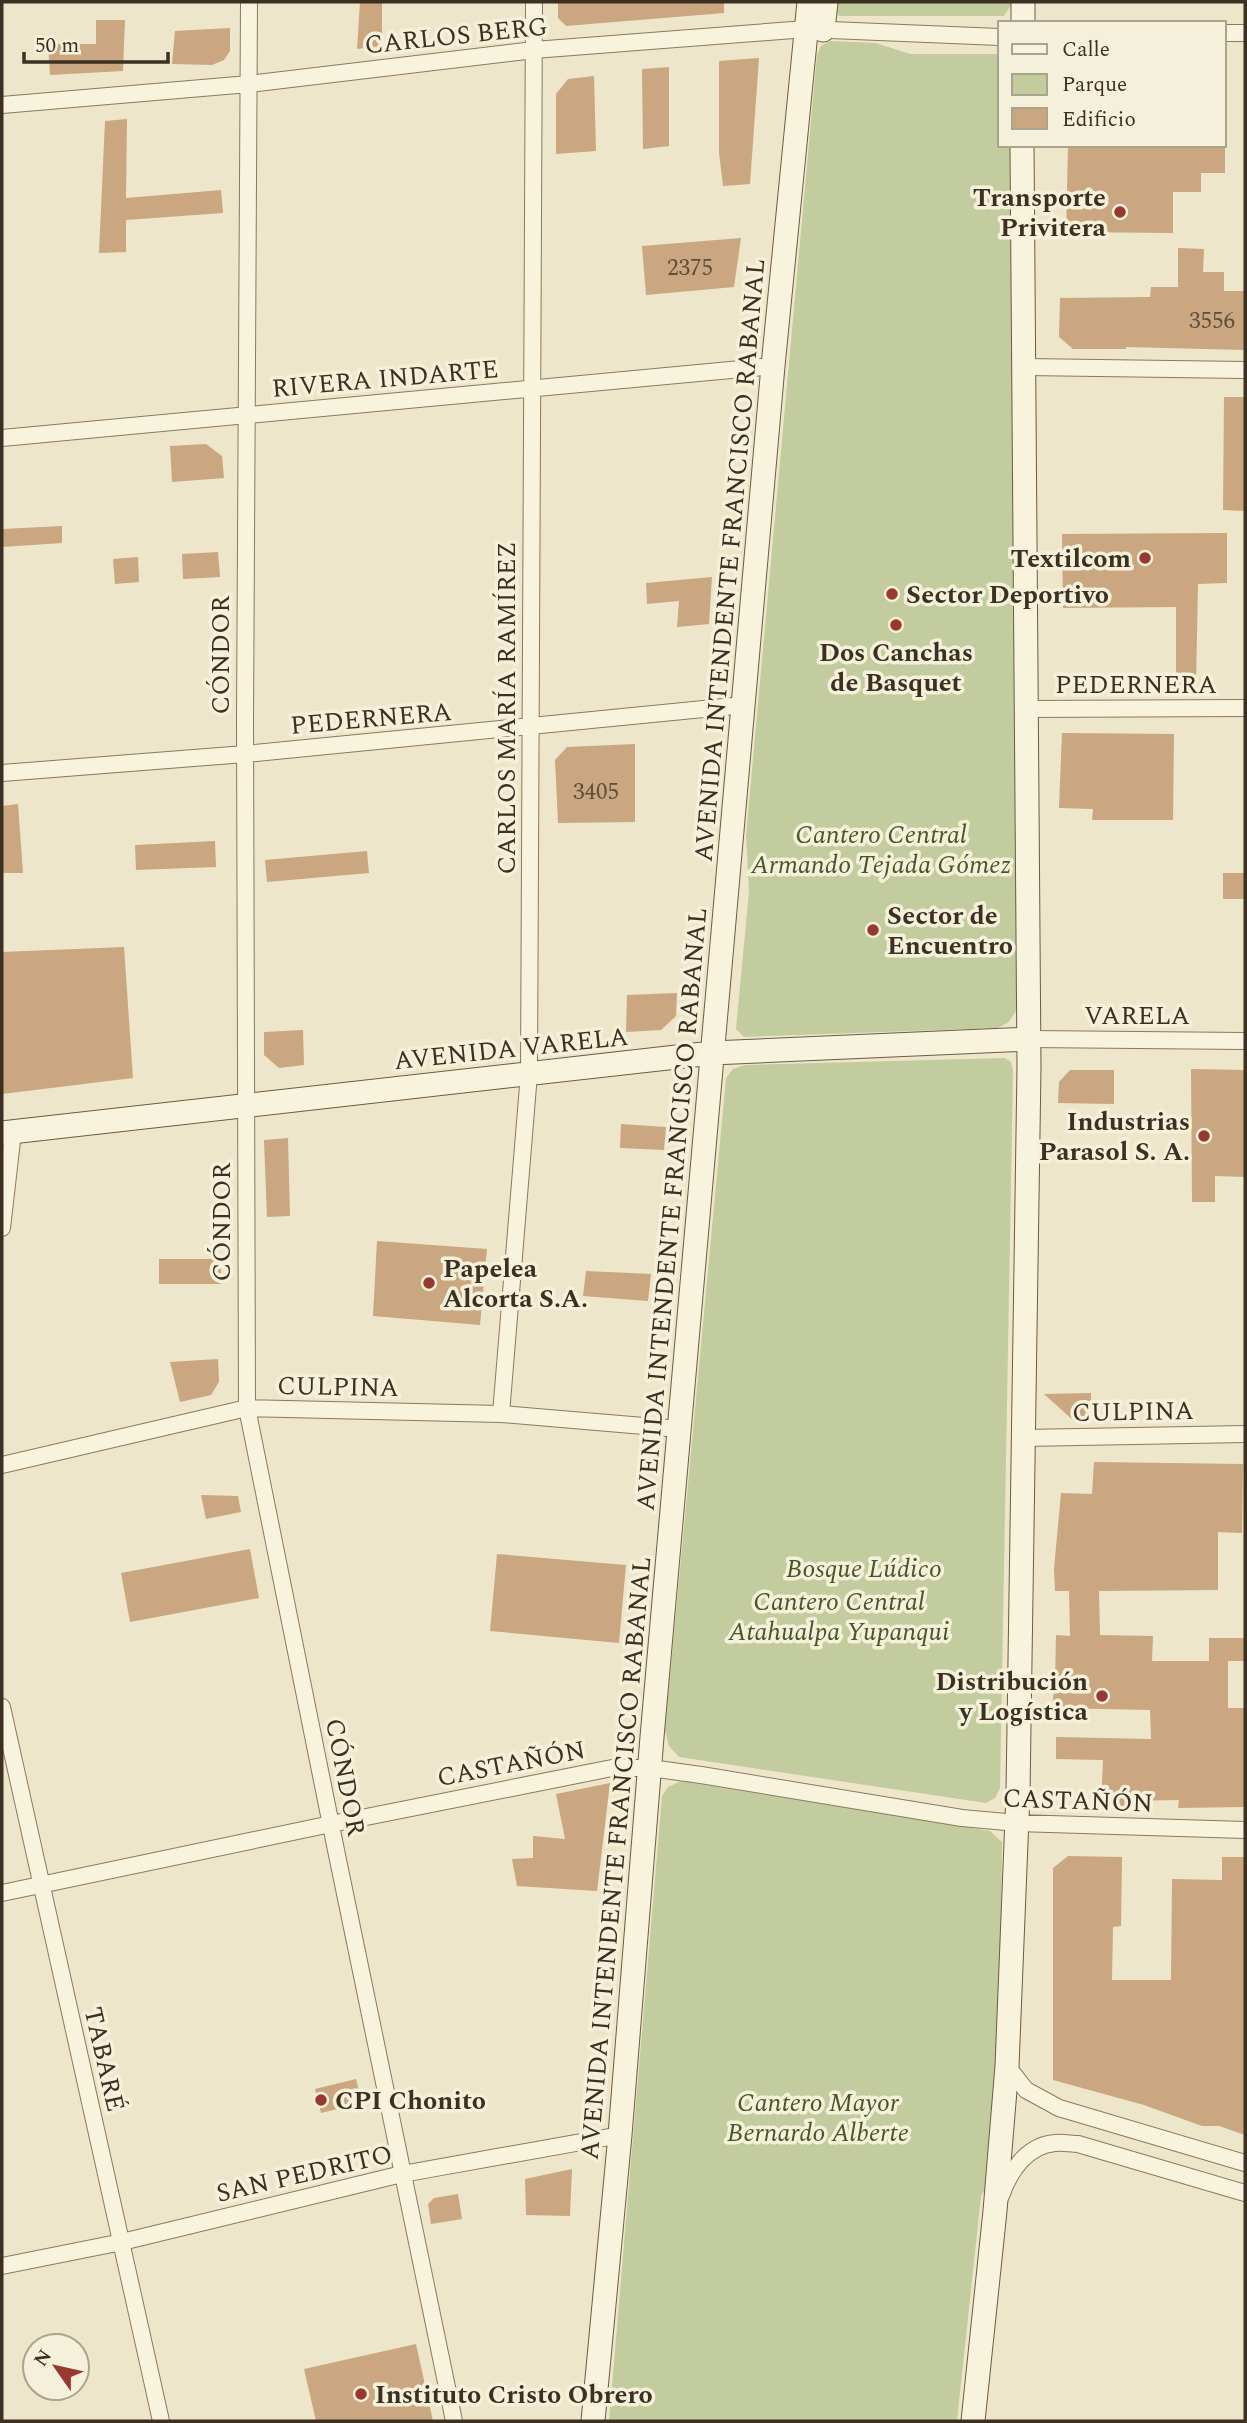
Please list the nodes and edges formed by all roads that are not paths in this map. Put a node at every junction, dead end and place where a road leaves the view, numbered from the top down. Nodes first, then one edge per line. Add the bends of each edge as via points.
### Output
1 (249, 2) edge
2 (534, 2) edge
3 (809, 2) edge
4 (826, 2) edge
5 (1023, 2) edge
6 (1023, 21) edge
7 (815, 29) junction
8 (1226, 33) edge
9 (1245, 33) edge
10 (998, 37) edge
11 (534, 50) junction
12 (249, 84) junction
13 (2, 105) edge
14 (1022, 147) edge
15 (773, 366) junction
16 (1025, 367) junction
17 (1245, 370) edge
18 (532, 388) junction
19 (246, 415) junction
20 (2, 438) edge
21 (744, 705) junction
22 (1245, 708) edge
23 (1026, 709) junction
24 (531, 727) junction
25 (245, 754) junction
26 (2, 773) edge
27 (1028, 1039) junction
28 (1245, 1041) edge
29 (712, 1054) junction
30 (529, 1074) junction
31 (245, 1106) junction
32 (8, 1133) edge
33 (2, 1228) edge
34 (247, 1408) junction
35 (501, 1414) junction
36 (679, 1430) junction
37 (1245, 1434) edge
38 (1023, 1438) junction
39 (2, 1465) edge
40 (2, 1707) edge
41 (650, 1768) junction
42 (331, 1824) junction
43 (1017, 1824) junction
44 (1245, 1830) edge
45 (41, 1886) junction
46 (2, 1893) edge
47 (1007, 2066) junction
48 (620, 2135) junction
49 (1245, 2163) edge
50 (402, 2174) junction
51 (1245, 2193) edge
52 (995, 2211) junction
53 (122, 2242) junction
54 (2, 2266) edge
55 (161, 2421) edge
56 (454, 2421) edge
57 (593, 2421) edge
58 (973, 2421) edge

1 - 12 street, CÓNDOR
2 - 11 street, CARLOS MARÍA RAMÍREZ
3 - 7 main road, AVENIDA INTENDENTE FRANCISCO RABANAL
4 - 7 main road
5 - 6 main road
7 - 10 street, CARLOS BERG
7 - 11 street, CARLOS BERG
7 - 15 main road, AVENIDA INTENDENTE FRANCISCO RABANAL
8 - 9 street
11 - 12 street, CARLOS BERG
11 - 18 street, CARLOS MARÍA RAMÍREZ
12 - 13 street, CARLOS BERG
12 - 19 street, CÓNDOR
14 - 16 main road
15 - 18 street, RIVERA INDARTE
15 - 21 main road, AVENIDA INTENDENTE FRANCISCO RABANAL
16 - 17 street
16 - 23 main road
18 - 19 street, RIVERA INDARTE
18 - 24 street, CARLOS MARÍA RAMÍREZ
19 - 20 street, RIVERA INDARTE
19 - 25 street, CÓNDOR
21 - 24 street, PEDERNERA
21 - 29 main road, AVENIDA INTENDENTE FRANCISCO RABANAL
22 - 23 street, PEDERNERA
23 - 27 main road
24 - 25 street, PEDERNERA
24 - 30 street, CARLOS MARÍA RAMÍREZ
25 - 26 street, PEDERNERA
25 - 31 street, CÓNDOR
27 - 28 street, VARELA
27 - 29 main road, AVENIDA VARELA
27 - 38 main road
29 - 30 main road, AVENIDA VARELA
29 - 36 main road, AVENIDA INTENDENTE FRANCISCO RABANAL
30 - 31 main road, AVENIDA VARELA
30 - 35 street, CARLOS MARÍA RAMÍREZ
31 - 32 main road, AVENIDA VARELA
31 - 34 street, CÓNDOR
32 - 33 street
34 - 35 street, CULPINA
34 - 39 street, CULPINA
34 - 42 street, CÓNDOR
35 - 36 street, CULPINA
36 - 41 main road, AVENIDA INTENDENTE FRANCISCO RABANAL
37 - 38 street, CULPINA
38 - 43 main road
40 - 45 street, TABARÉ
41 - 42 street, CASTAÑÓN via 612,1768
41 - 43 street, CASTAÑÓN
41 - 48 main road, AVENIDA INTENDENTE FRANCISCO RABANAL
42 - 45 street, CASTAÑÓN
42 - 50 street, CÓNDOR
43 - 44 street, CASTAÑÓN
43 - 47 main road
45 - 46 street, CASTAÑÓN
45 - 53 street, TABARÉ
47 - 49 street via 1026,2090 1059,2108
47 - 52 main road
48 - 50 street, SAN PEDRITO
48 - 57 main road, AVENIDA INTENDENTE FRANCISCO RABANAL
50 - 53 street, SAN PEDRITO
50 - 56 street, CÓNDOR
51 - 52 street via 1078,2144 1054,2143 1034,2149 1016,2165
52 - 58 main road
53 - 54 street, SAN PEDRITO
53 - 55 street, TABARÉ

